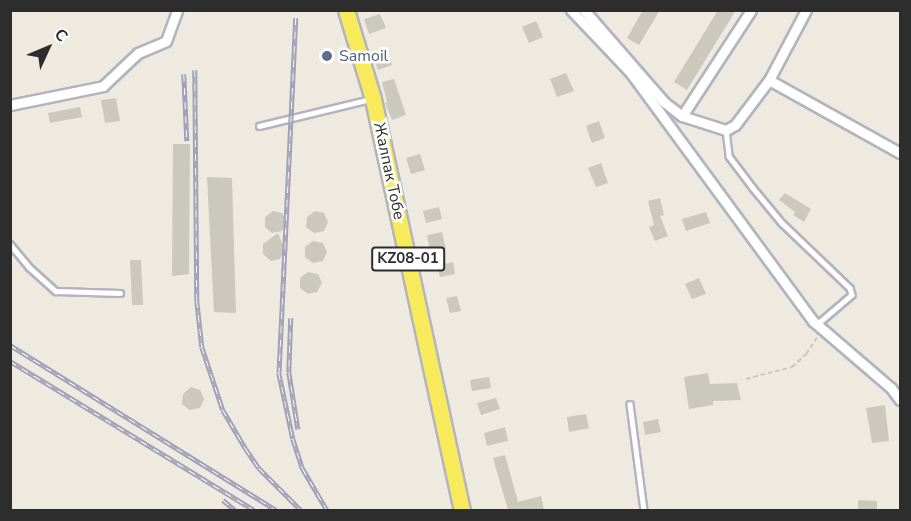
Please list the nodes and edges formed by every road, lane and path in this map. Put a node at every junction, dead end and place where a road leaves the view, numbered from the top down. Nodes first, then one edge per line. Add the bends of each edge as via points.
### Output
1 (177, 10) edge
2 (346, 10) edge
3 (571, 10) edge
4 (584, 10) edge
5 (751, 10) edge
6 (806, 10) edge
7 (769, 80) junction
8 (373, 99) junction
9 (10, 105) edge
10 (682, 116) junction
11 (259, 126) dead end
12 (726, 130) junction
13 (900, 153) edge
14 (10, 244) edge
15 (120, 293) dead end
16 (820, 327) junction
17 (746, 379) dead end
18 (900, 400) edge
19 (630, 405) dead end
20 (462, 510) edge
21 (644, 510) edge

1 - 9 street via 166,41 138,53 103,86
2 - 8 main road, Жалпак Тобе / KZ08-01
3 - 16 street via 630,72 774,271
4 - 10 street via 664,102
5 - 10 street
6 - 7 street
7 - 12 street via 735,125
7 - 13 street
8 - 11 lane
8 - 20 main road, Жалпак Тобе / KZ08-01
10 - 12 street
12 - 16 lane via 729,156 753,188 782,223 850,288 852,296
14 - 15 lane via 56,291
16 - 17 path via 806,354 792,367
16 - 18 street
19 - 21 lane

